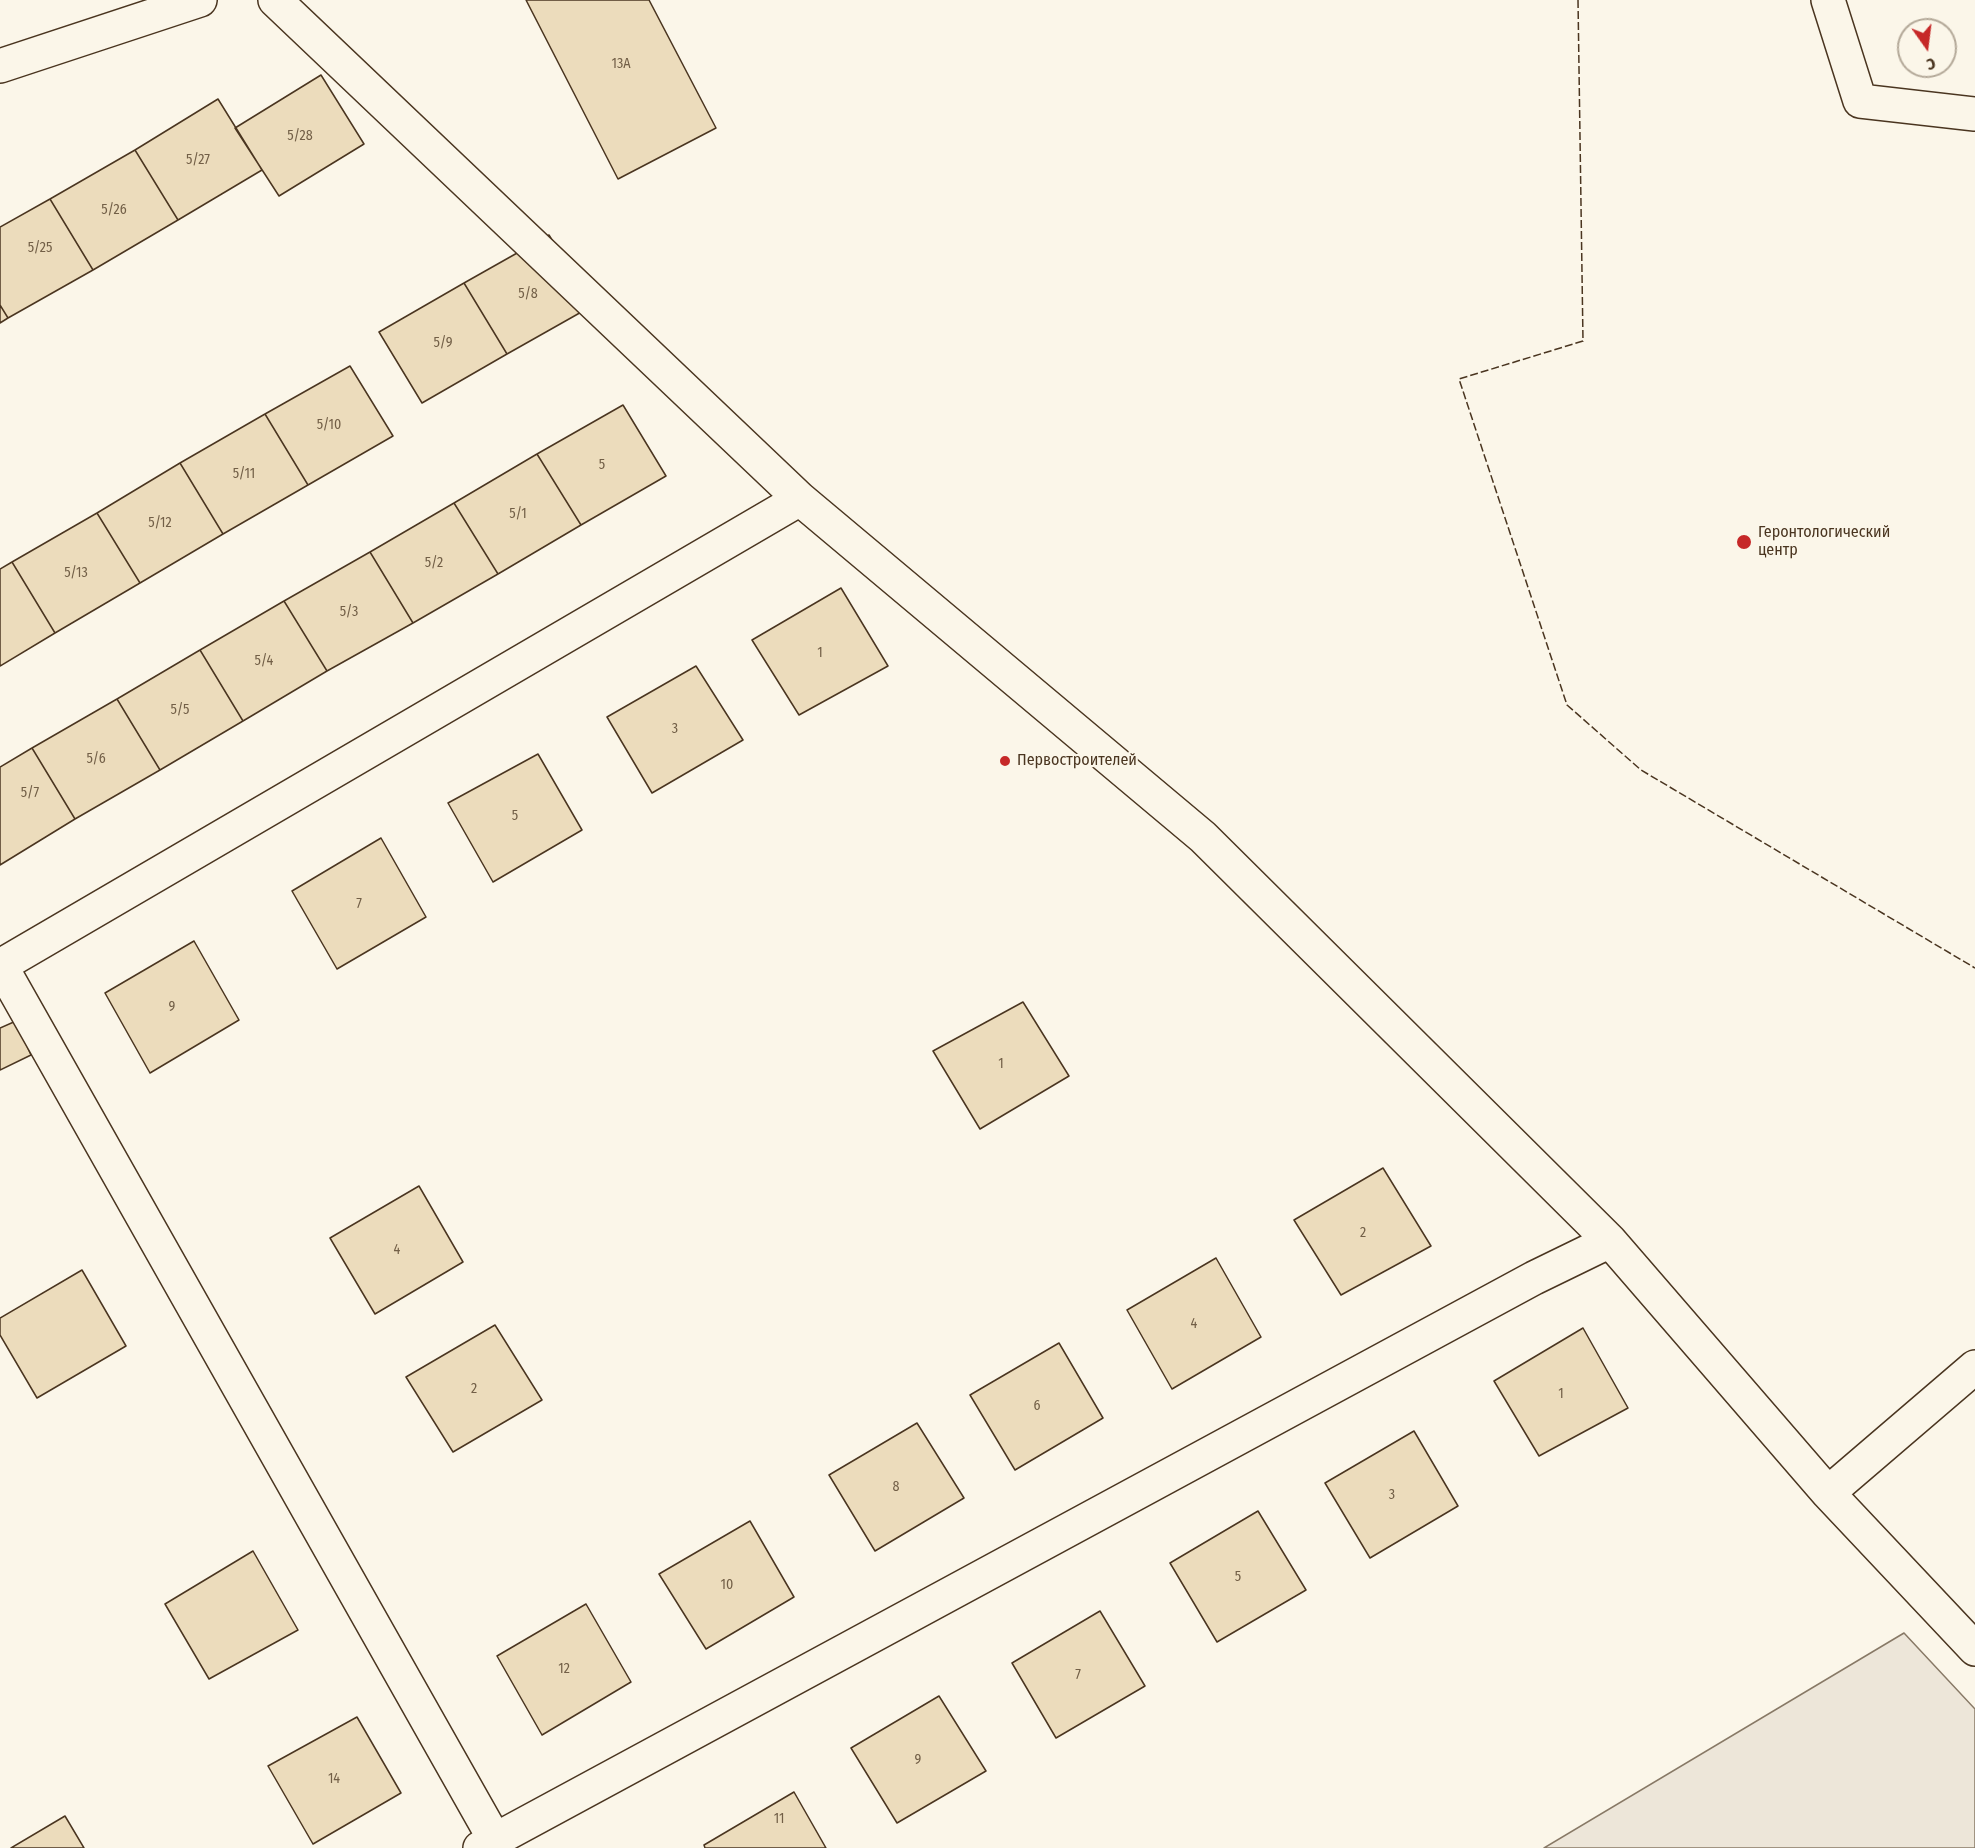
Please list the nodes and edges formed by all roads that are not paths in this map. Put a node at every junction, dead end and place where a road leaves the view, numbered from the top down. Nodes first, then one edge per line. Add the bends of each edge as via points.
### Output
1 (200, 0) edge
2 (275, 0) edge
3 (1828, 0) edge
4 (0, 66) edge
5 (1975, 114) edge
6 (800, 499) junction
7 (0, 966) edge
8 (1610, 1241) junction
9 (1974, 1370) edge
10 (1828, 1493) junction
11 (1975, 1650) edge
12 (488, 1844) edge

1 - 4 street
2 - 6 street
3 - 5 street via 1860,101
6 - 7 street
6 - 8 street via 1203,837
7 - 12 street
8 - 10 street
8 - 12 street via 1534,1278
9 - 10 street
10 - 11 street

